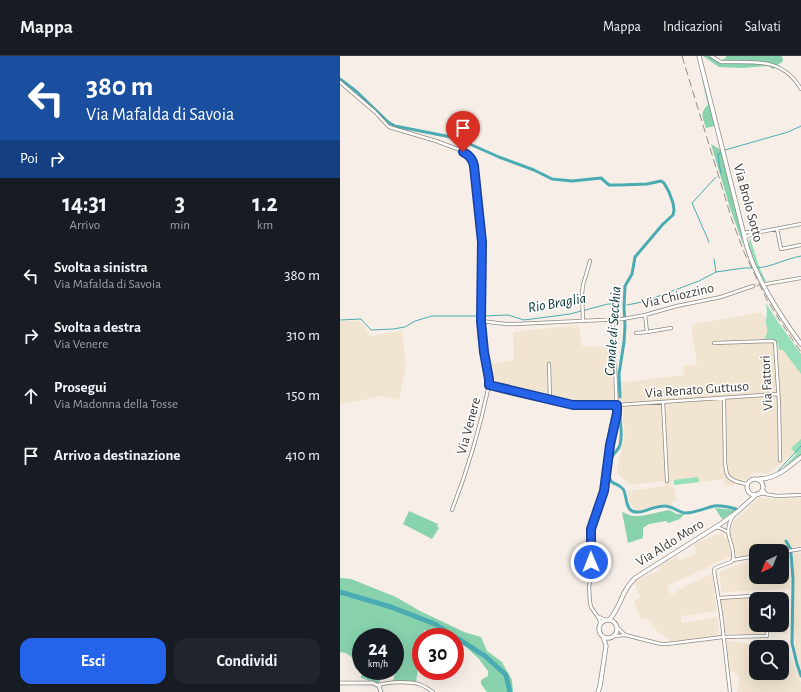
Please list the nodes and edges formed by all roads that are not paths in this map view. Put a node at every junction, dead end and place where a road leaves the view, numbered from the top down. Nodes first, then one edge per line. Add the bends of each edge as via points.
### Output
1 (699, 56) edge
2 (711, 56) edge
3 (340, 82) edge
4 (801, 90) edge
5 (801, 224) edge
6 (743, 228) junction
7 (777, 229) junction
8 (751, 234) junction
9 (745, 235) junction
10 (747, 243) junction
11 (801, 245) edge
12 (590, 261) dead end
13 (801, 278) edge
14 (766, 284) tunnel mouth
15 (753, 286) tunnel mouth
16 (645, 315) junction
17 (481, 318) junction
18 (614, 319) junction
19 (583, 321) junction
20 (671, 328) dead end
21 (647, 332) junction
22 (636, 333) dead end
23 (801, 336) edge
24 (797, 339) junction
25 (714, 343) dead end
26 (801, 344) edge
27 (549, 364) dead end
28 (489, 385) junction
29 (778, 394) junction
30 (724, 398) junction
31 (550, 400) junction
32 (663, 402) junction
33 (617, 405) junction
34 (801, 457) edge
35 (780, 460) dead end
36 (772, 477) junction
37 (758, 479) junction
38 (667, 481) dead end
39 (747, 484) junction
40 (763, 488) junction
41 (750, 493) junction
42 (758, 494) junction
43 (767, 495) junction
44 (801, 495) edge
45 (749, 501) junction
46 (452, 510) dead end
47 (736, 513) junction
48 (715, 527) junction
49 (728, 532) junction
50 (801, 549) edge
51 (789, 551) edge
52 (749, 557) edge
53 (733, 560) junction
54 (749, 596) edge
55 (718, 598) junction
56 (615, 614) junction
57 (598, 617) junction
58 (608, 620) junction
59 (600, 626) junction
60 (617, 626) junction
61 (767, 632) edge
62 (625, 635) junction
63 (603, 636) junction
64 (613, 637) junction
65 (723, 637) junction
66 (606, 646) junction
67 (340, 683) edge
68 (378, 685) junction
69 (381, 692) edge
70 (433, 692) edge
71 (598, 692) edge
72 (730, 692) edge

1 - 6 main road, Via Brolo Sotto
2 - 4 street via 721,62 775,65 794,78
3 - 17 street, Via Venere via 390,127 436,141 471,158 482,242
5 - 7 street
6 - 8 street
6 - 9 main road, Via Brolo Sotto
7 - 8 street
7 - 11 street via 780,249
8 - 9 street
8 - 10 street
9 - 10 main road, Via Brolo Sotto
10 - 24 main road, Via Brolo Sotto via 755,268 772,302
12 - 19 street via 583,285
13 - 14 street
15 - 16 street, Via Chiozzino
16 - 18 street, Via Chiozzino
16 - 21 street
17 - 19 street, Via Chiozzino via 498,323 516,324
17 - 28 street, Via Venere
18 - 19 street, Via Chiozzino
18 - 33 street
20 - 21 street
21 - 22 street
23 - 24 street
24 - 26 main road, Via Brolo Sotto
25 - 29 street, Via Fattori via 774,341
27 - 31 street
28 - 31 street, Via Renato Guttuso
28 - 46 street, Via Venere via 474,449
29 - 30 street, Via Renato Guttuso
29 - 35 street, Via Fattori
30 - 32 street, Via Renato Guttuso
30 - 39 street via 727,475
31 - 33 street, Via Renato Guttuso via 573,405
32 - 33 street, Via Renato Guttuso
32 - 38 street
33 - 57 street via 604,491 590,534 590,602
34 - 36 main road
36 - 37 main road
36 - 40 main road
37 - 39 main road via 753,479
37 - 40 main road
39 - 41 main road
40 - 42 main road
40 - 43 street
41 - 42 main road
41 - 45 main road
42 - 43 street
42 - 45 main road, Via Aldo Moro
43 - 44 street
45 - 47 main road, Via Aldo Moro
47 - 48 main road, Via Aldo Moro
47 - 49 street via 729,524
48 - 49 street
48 - 56 main road, Via Aldo Moro via 635,578 627,588
49 - 53 street
50 - 51 street
52 - 53 street
53 - 55 street via 715,568
54 - 55 street
55 - 65 street
56 - 58 main road, Via Aldo Moro
56 - 60 main road, Via Aldo Moro
57 - 58 street
57 - 59 street
58 - 59 main road
58 - 60 main road
59 - 63 main road via 600,633
60 - 62 street
60 - 64 main road via 617,632
61 - 65 street via 767,636
62 - 64 street
62 - 65 street via 667,644
63 - 64 main road
63 - 66 main road
64 - 66 main road
65 - 72 street
66 - 71 main road
67 - 68 street via 370,682
68 - 69 street
68 - 70 street via 418,684

